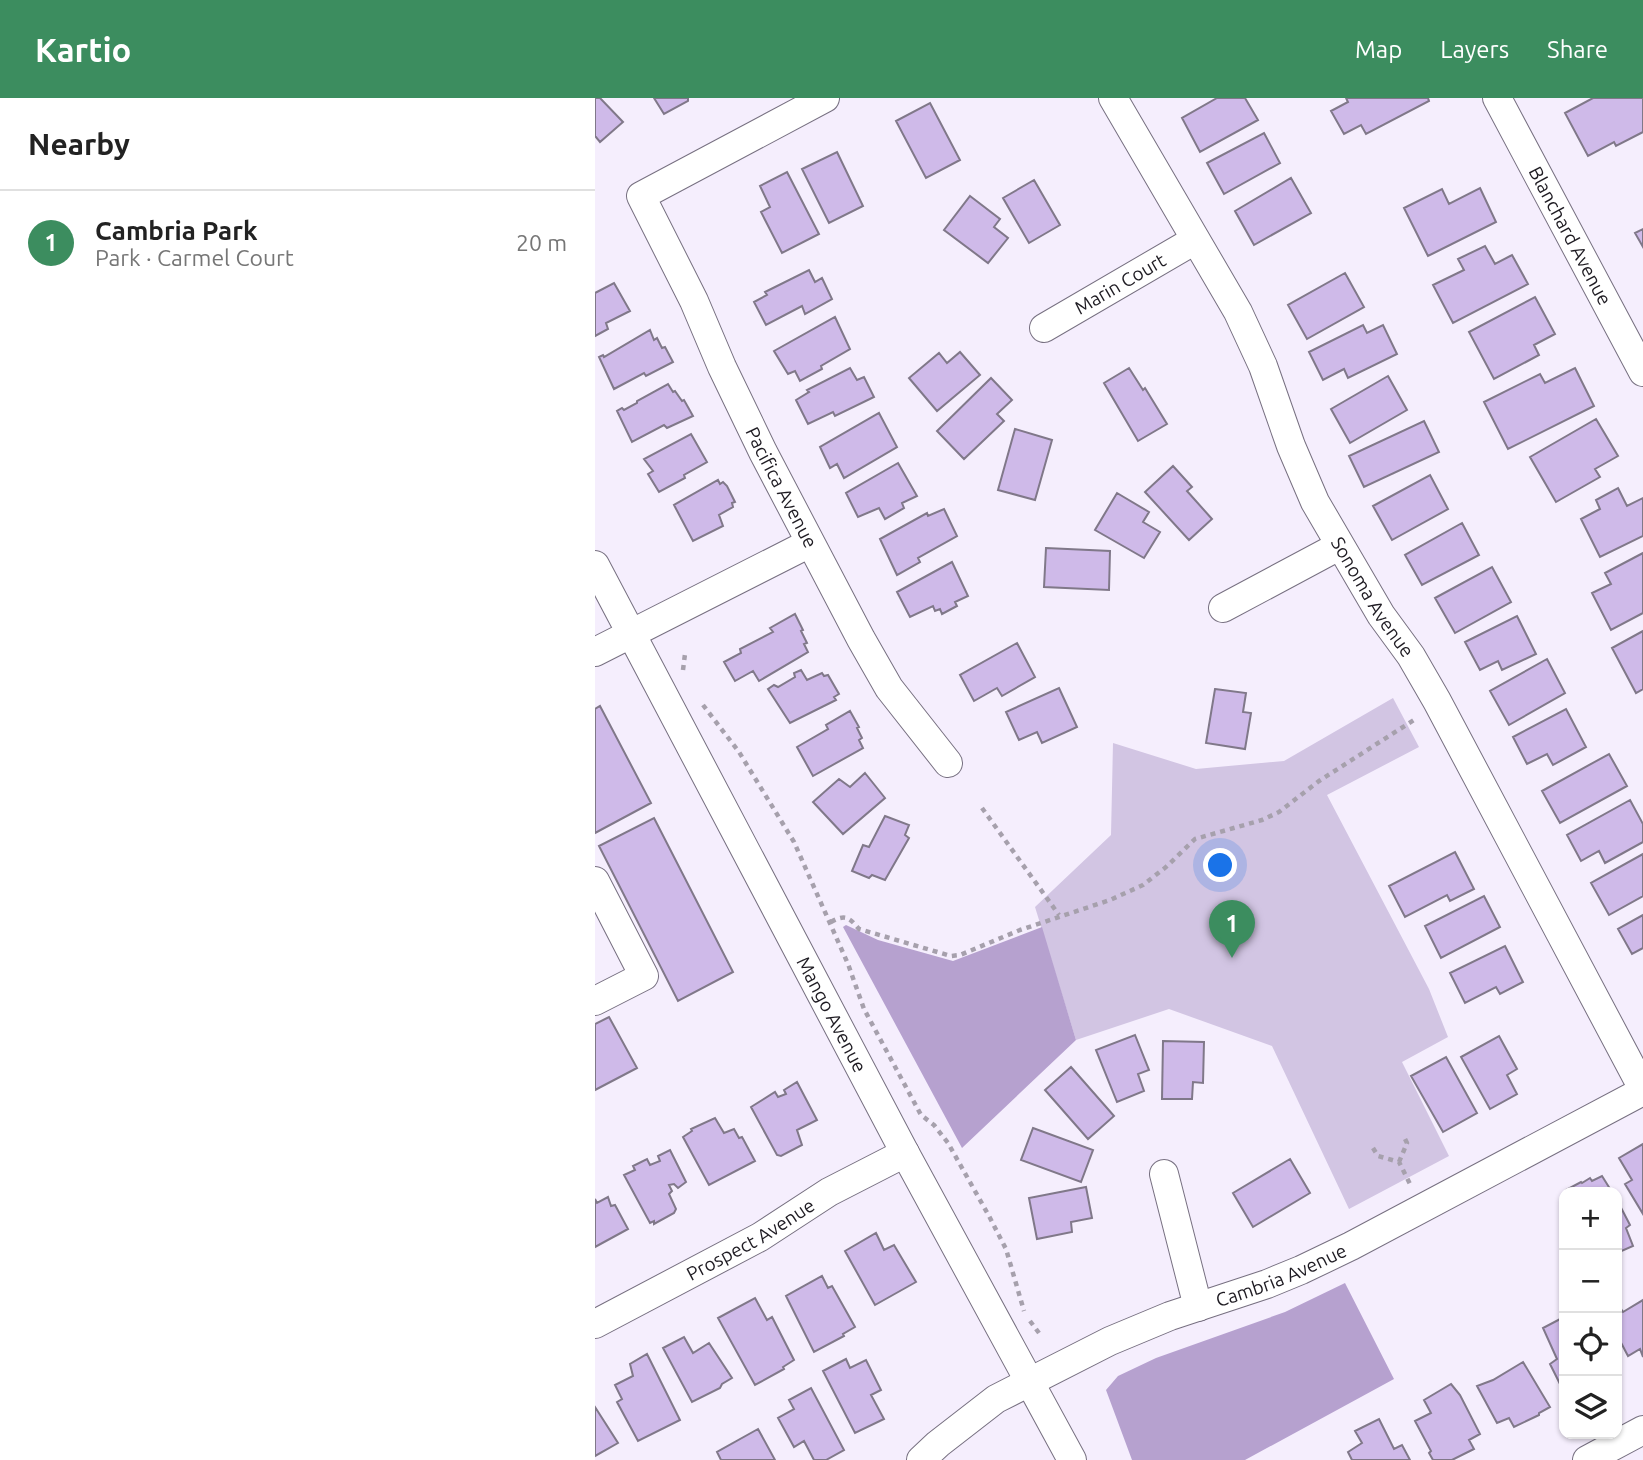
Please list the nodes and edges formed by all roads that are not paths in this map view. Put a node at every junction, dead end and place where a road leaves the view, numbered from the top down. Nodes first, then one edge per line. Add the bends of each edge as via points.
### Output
1 (825, 98) edge
2 (1113, 98) edge
3 (1497, 98) edge
4 (1195, 240) junction
5 (1044, 328) dead end
6 (1643, 372) edge
7 (810, 542) junction
8 (1339, 546) junction
9 (595, 565) edge
10 (1223, 608) dead end
11 (632, 633) junction
12 (595, 652) edge
13 (948, 763) dead end
14 (595, 881) edge
15 (595, 1001) edge
16 (1643, 1090) edge
17 (905, 1153) junction
18 (1164, 1174) dead end
19 (1198, 1307) junction
20 (595, 1324) edge
21 (1031, 1382) junction
22 (1641, 1436) edge
23 (921, 1460) edge
24 (1072, 1460) edge
25 (1587, 1460) edge

1 - 7 street, Pacifica Avenue via 641,196
2 - 4 street, Sonoma Avenue
3 - 6 street, Blanchard Avenue
4 - 5 street, Marin Court
4 - 8 street, Sonoma Avenue via 1238,312 1291,446
7 - 11 street
7 - 13 street, Pacifica Avenue via 889,688
8 - 10 street
8 - 16 street, Sonoma Avenue via 1437,701
9 - 11 street, Mango Avenue
11 - 12 street
11 - 17 street, Mango Avenue
14 - 15 street via 644,976
16 - 19 street, Cambria Avenue via 1338,1252 1267,1284
17 - 20 street, Prospect Avenue via 829,1192 760,1237
17 - 21 street, Mango Avenue
18 - 19 street
19 - 21 street, Cambria Avenue via 1136,1329
21 - 23 street, Cambria Avenue via 996,1399
21 - 24 street, Mango Avenue
22 - 25 street

